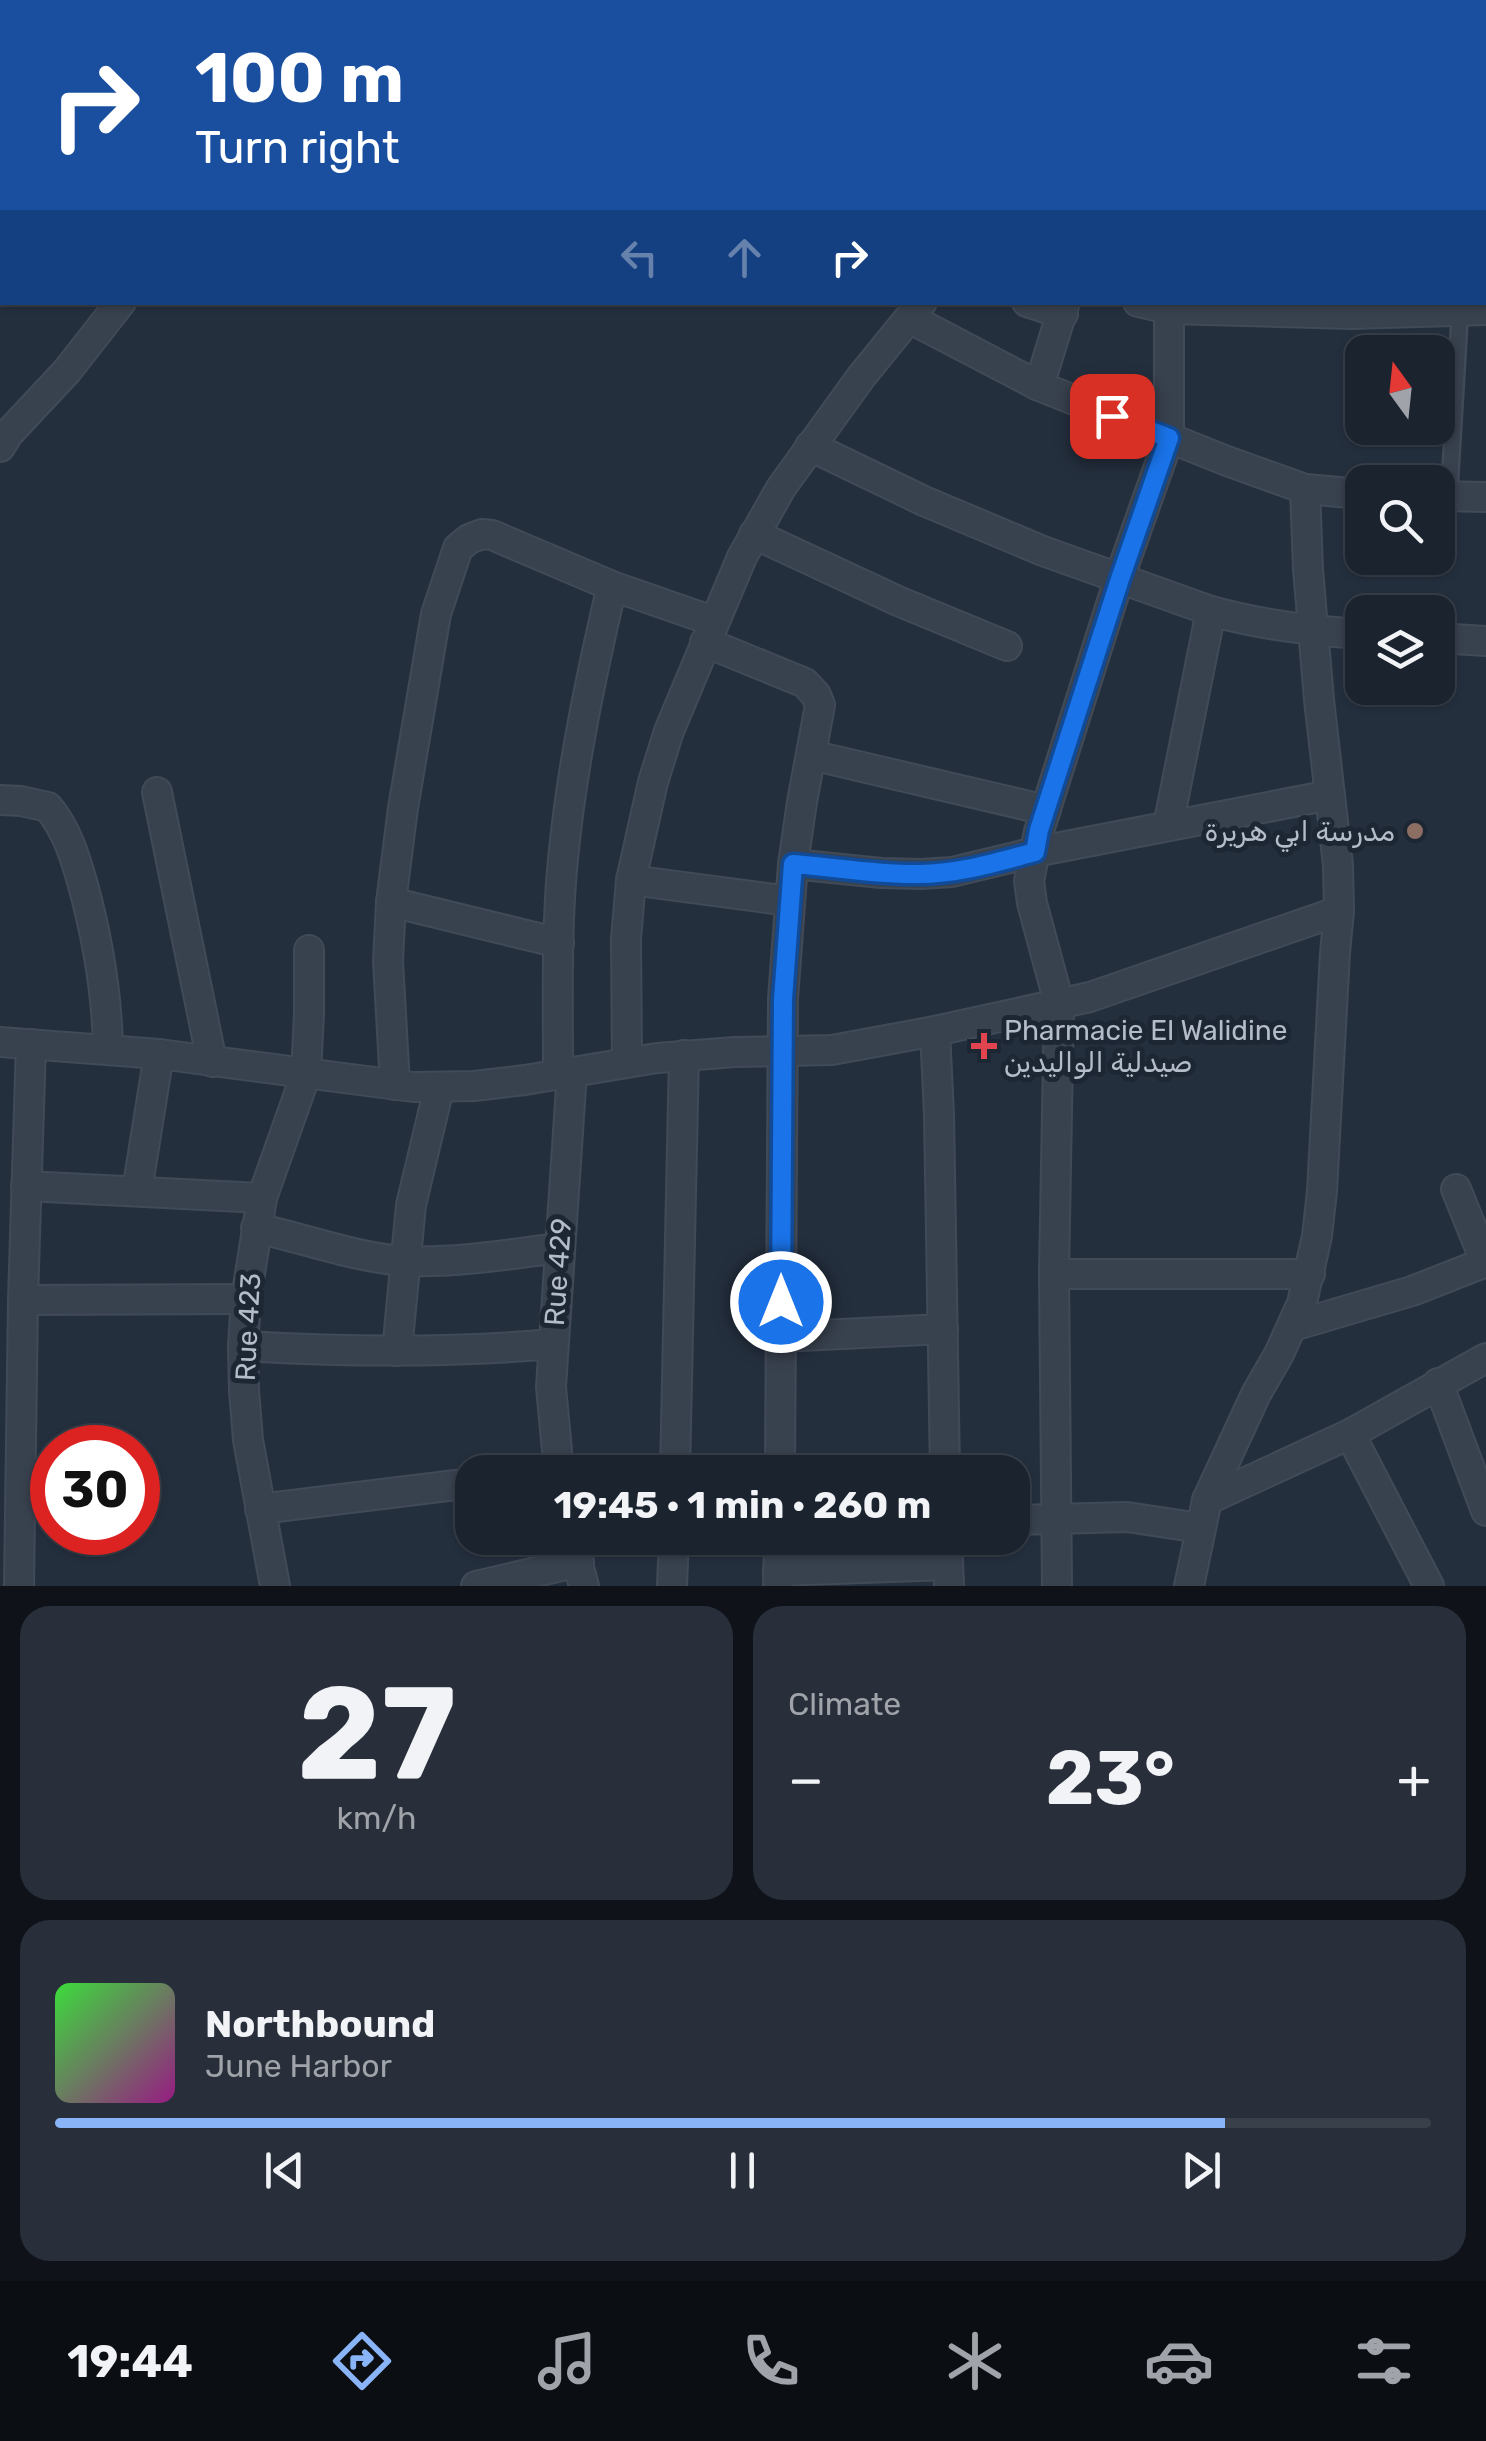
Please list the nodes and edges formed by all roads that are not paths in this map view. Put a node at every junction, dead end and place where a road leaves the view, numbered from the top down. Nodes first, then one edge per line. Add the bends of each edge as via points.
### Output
1 (120, 305) edge
2 (1170, 306) edge
3 (1064, 308) edge
4 (1473, 310) edge
5 (917, 311) edge
6 (1039, 386) junction
7 (1169, 438) junction
8 (810, 446) junction
9 (0, 447) edge
10 (1448, 465) edge
11 (1305, 489) junction
12 (1345, 493) edge
13 (1455, 497) edge
14 (1486, 497) edge
15 (754, 534) junction
16 (1120, 579) junction
17 (612, 586) junction
18 (1210, 611) junction
19 (709, 631) junction
20 (1313, 631) junction
21 (1345, 633) edge
22 (1455, 639) edge
23 (1486, 641) edge
24 (1008, 646) dead end
25 (811, 754) junction
26 (158, 792) dead end
27 (1330, 795) junction
28 (0, 800) edge
29 (1046, 810) junction
30 (1168, 826) junction
31 (1035, 852) junction
32 (793, 864) junction
33 (631, 880) junction
34 (789, 901) junction
35 (391, 902) junction
36 (1339, 911) junction
37 (559, 943) junction
38 (309, 950) dead end
39 (1059, 1004) junction
40 (935, 1031) junction
41 (0, 1042) edge
42 (31, 1044) junction
43 (108, 1049) junction
44 (782, 1052) junction
45 (159, 1054) junction
46 (684, 1055) junction
47 (212, 1062) junction
48 (627, 1062) junction
49 (306, 1074) junction
50 (565, 1074) junction
51 (395, 1085) junction
52 (439, 1088) junction
53 (26, 1186) junction
54 (1456, 1189) dead end
55 (137, 1191) junction
56 (262, 1198) junction
57 (256, 1228) junction
58 (560, 1248) junction
59 (405, 1261) junction
60 (1486, 1262) edge
61 (1054, 1274) junction
62 (1310, 1274) junction
63 (246, 1299) junction
64 (23, 1300) junction
65 (1292, 1326) junction
66 (943, 1329) junction
67 (781, 1337) junction
68 (553, 1344) junction
69 (243, 1346) junction
70 (397, 1351) junction
71 (1486, 1358) edge
72 (1438, 1384) junction
73 (1350, 1434) junction
74 (557, 1455) edge
75 (675, 1455) edge
76 (780, 1455) edge
77 (945, 1455) edge
78 (455, 1484) edge
79 (1206, 1500) junction
80 (260, 1509) junction
81 (1486, 1512) edge
82 (1030, 1520) edge
83 (1058, 1520) junction
84 (1200, 1528) junction
85 (673, 1555) edge
86 (578, 1562) edge
87 (948, 1563) edge
88 (778, 1579) edge
89 (490, 1585) edge
90 (18, 1586) edge
91 (275, 1586) edge
92 (672, 1586) edge
93 (1057, 1586) edge
94 (1190, 1586) edge
95 (1429, 1586) edge

1 - 9 street
2 - 4 street via 1352,314
2 - 7 street
3 - 6 street
4 - 10 lane
5 - 6 street
5 - 8 street
6 - 7 street
7 - 11 street
7 - 16 street
8 - 15 street
8 - 16 street via 941,508
11 - 12 street
11 - 20 street
13 - 14 street
15 - 19 street
15 - 24 street
16 - 18 street
16 - 29 street
17 - 19 street
17 - 35 street via 492,536 482,534 458,548 436,614
17 - 37 street, Rue 429 via 578,746
18 - 20 street
18 - 30 street
19 - 25 street via 805,682 816,695
19 - 33 street via 653,782
20 - 21 street
20 - 27 street
22 - 23 street
25 - 29 street
25 - 32 street
26 - 47 street
27 - 30 street
27 - 36 street
28 - 43 street via 48,807 66,834 96,934
29 - 31 street
30 - 31 street
31 - 32 street via 921,874
31 - 39 street via 1032,904
32 - 34 street
33 - 34 street
33 - 48 street
34 - 44 street
35 - 37 street
35 - 51 street
36 - 39 street
36 - 62 street via 1322,1191
37 - 50 street, Rue 429
38 - 49 street, Rue 423
39 - 40 street
39 - 61 street
40 - 44 street
40 - 66 street
41 - 42 street
42 - 43 street
42 - 53 street
43 - 45 street
44 - 46 street
44 - 67 street
45 - 47 street
45 - 55 street
46 - 48 street
46 - 75 street
47 - 49 street
48 - 50 street
49 - 51 street
49 - 56 street, Rue 423
50 - 52 street
50 - 58 street, Rue 429
51 - 52 street
52 - 59 street
53 - 55 street
53 - 64 street
54 - 60 street
55 - 56 street
56 - 57 street, Rue 423
57 - 59 street
57 - 63 street, Rue 423
58 - 59 street
58 - 68 street, Rue 429
59 - 70 street
60 - 65 street
61 - 62 street
61 - 83 street
62 - 65 street
63 - 64 street
63 - 69 street, Rue 423
64 - 90 street
65 - 79 street
66 - 67 street
66 - 77 street
67 - 76 street
68 - 70 street
68 - 74 street, Rue 429
69 - 70 street
69 - 80 street, Rue 423
71 - 72 street
72 - 73 street
72 - 81 street
73 - 79 street
73 - 95 street
78 - 80 street
79 - 84 street
80 - 91 street, Rue 423
82 - 83 street
83 - 84 street via 1127,1518
83 - 93 street
84 - 94 street
85 - 92 street
86 - 89 street
87 - 88 street

